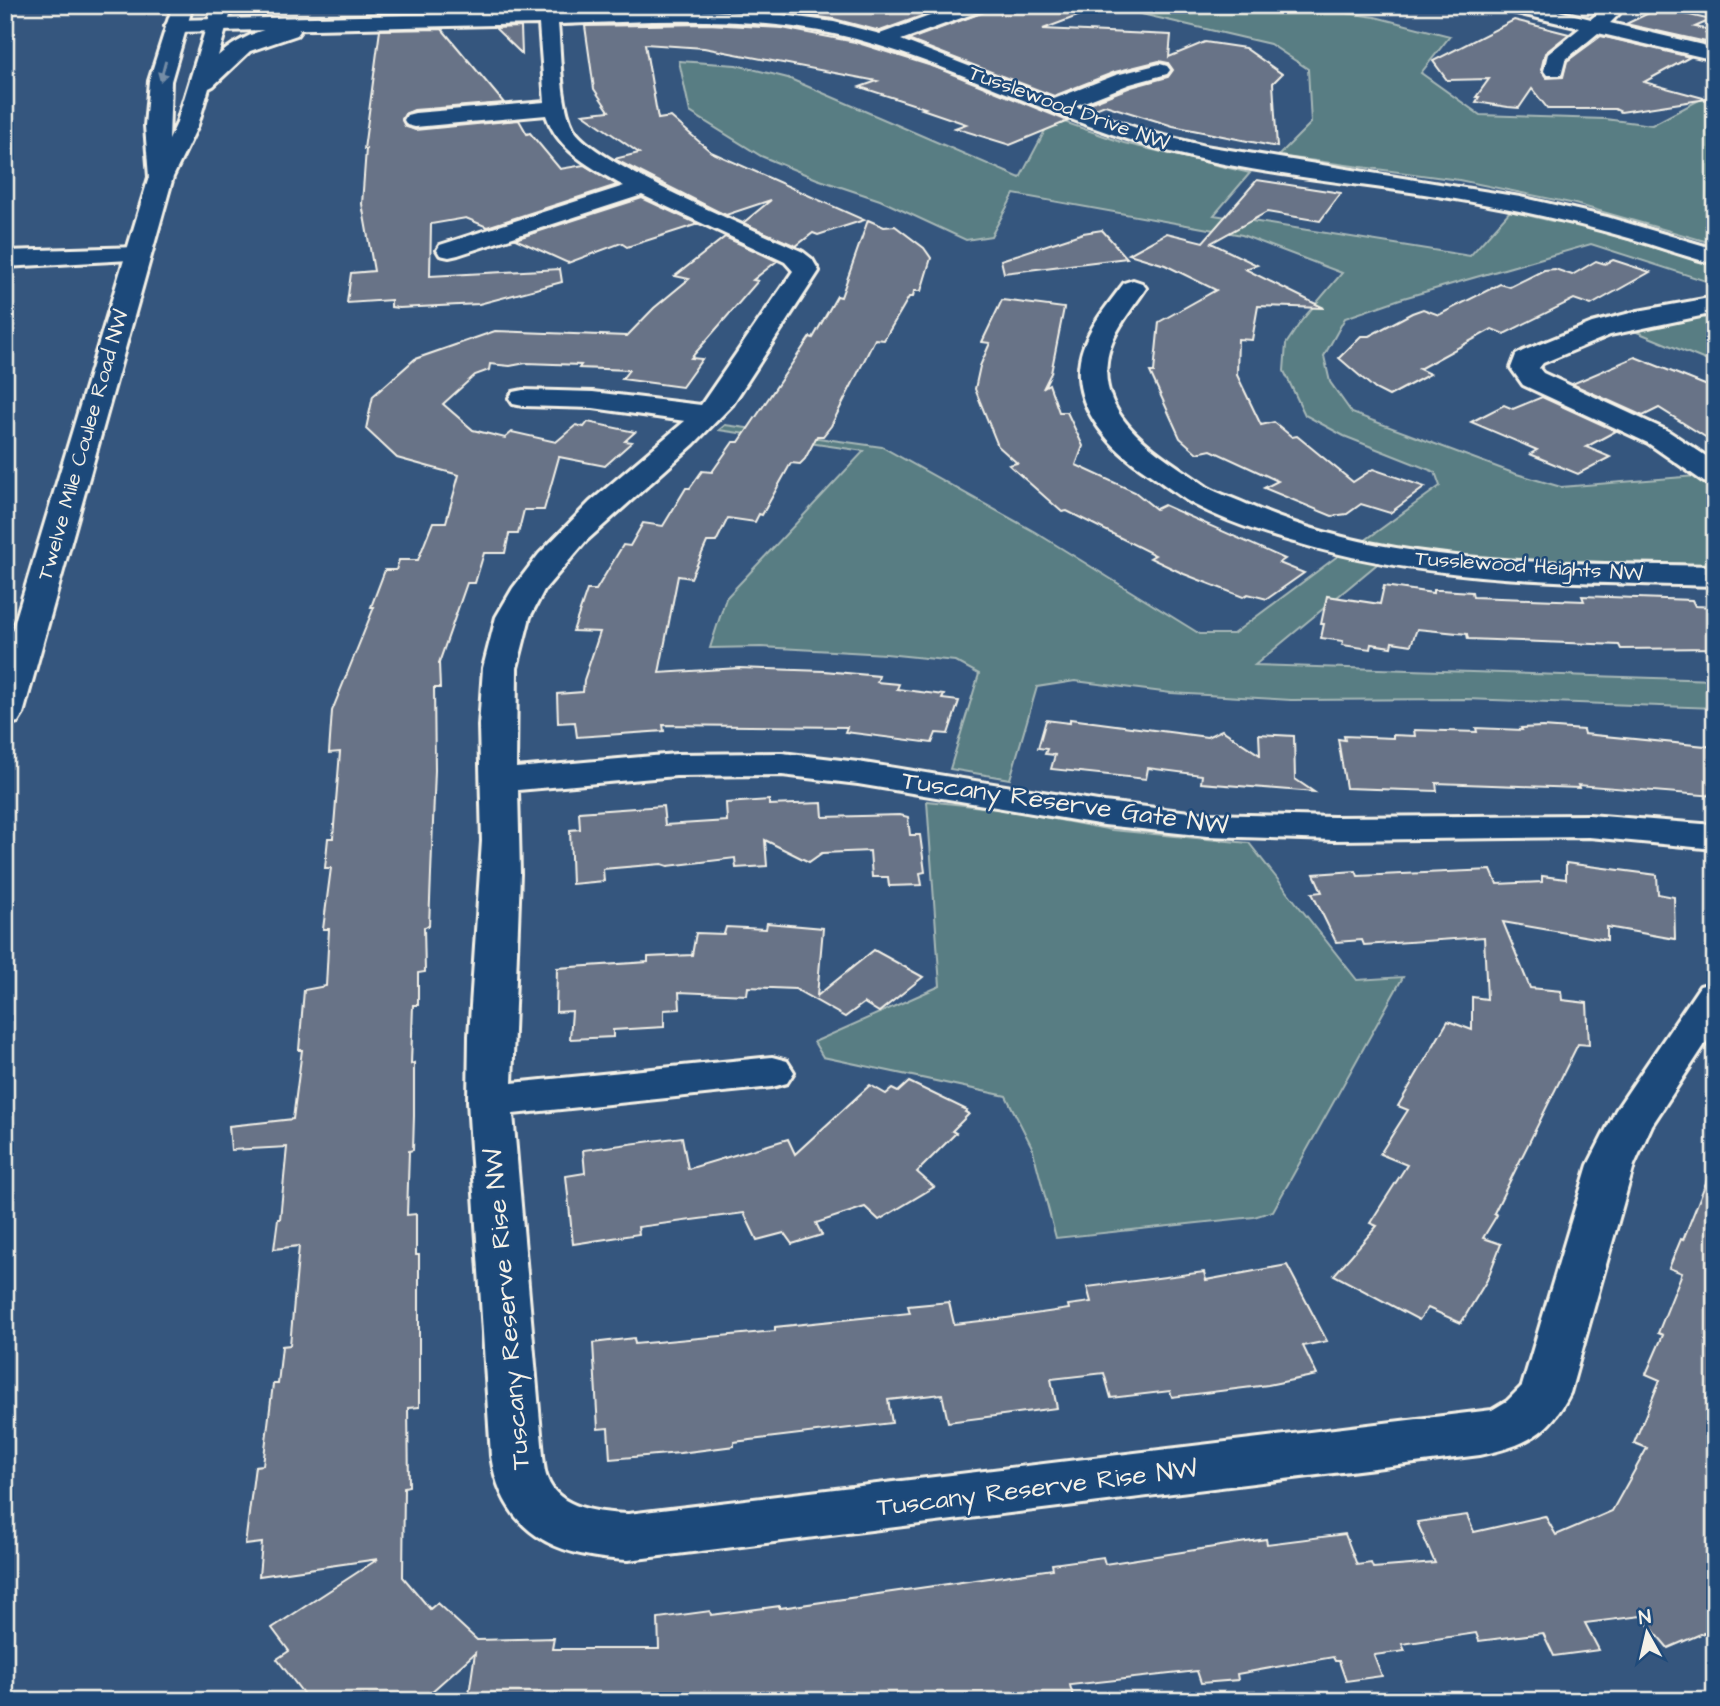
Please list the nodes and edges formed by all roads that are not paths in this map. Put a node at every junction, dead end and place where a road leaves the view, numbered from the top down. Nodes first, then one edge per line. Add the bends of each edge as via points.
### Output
1 (183, 5) edge
2 (979, 5) edge
3 (1507, 5) edge
4 (1618, 5) edge
5 (548, 19) junction
6 (219, 21) edge
7 (418, 23) junction
8 (1593, 26) junction
9 (174, 31) junction
10 (290, 31) junction
11 (882, 40) junction
12 (1715, 54) edge
13 (1160, 70) dead end
14 (1554, 71) dead end
15 (198, 91) junction
16 (1055, 106) junction
17 (557, 107) junction
18 (415, 120) dead end
19 (161, 177) junction
20 (644, 187) junction
21 (449, 250) dead end
22 (139, 254) junction
23 (1715, 257) edge
24 (5, 259) edge
25 (1133, 288) dead end
26 (1715, 305) edge
27 (523, 398) dead end
28 (708, 415) junction
29 (1715, 476) edge
30 (1715, 576) edge
31 (17, 639) edge
32 (5, 714) edge
33 (501, 780) junction
34 (1715, 837) edge
35 (1715, 996) edge
36 (772, 1072) dead end
37 (490, 1101) junction

1 - 9 street, Twelve Mile Coulee Road NW
2 - 11 street
3 - 8 street
4 - 8 street
5 - 7 street, Tusslewood Drive NW
5 - 11 street, Tusslewood Drive NW via 715,16 821,26
5 - 17 street, Tuscany Reserve Rise NW
6 - 7 street, Tusslewood Drive NW
6 - 9 street, Tusslewood Drive NW
6 - 10 street, Tusslewood Drive NW
6 - 15 street, Twelve Mile Coulee Road NW
7 - 10 street, Tusslewood Drive NW
8 - 12 street
8 - 14 street via 1555,58
9 -> 19 street, Twelve Mile Coulee Road NW via 160,81 156,126
10 - 15 street via 233,50
11 - 16 street, Tusslewood Drive NW
13 - 16 street
15 - 19 street, Twelve Mile Coulee Road NW
16 - 23 street, Tusslewood Drive NW via 1134,135 1221,157 1518,204
17 - 18 street
17 - 20 street, Tuscany Reserve Rise NW via 559,125 572,143
19 - 22 street, Twelve Mile Coulee Road NW
20 - 21 street
20 - 28 street, Tuscany Reserve Rise NW via 794,257 805,267 804,277
22 - 24 street
22 - 31 street, Twelve Mile Coulee Road NW
25 - 30 street, Tusslewood Heights NW via 1098,343 1092,377 1099,403 1129,445 1176,481 1211,499 1295,533 1406,558 1515,569
26 - 29 street via 1601,329 1532,357 1525,368 1533,379 1658,437
27 - 28 street via 593,400
28 - 33 street, Tuscany Reserve Rise NW via 556,554 513,616 497,693
31 - 32 street, Twelve Mile Coulee Road NW
33 - 34 street, Tuscany Reserve Gate NW via 681,765 785,765 1207,825 1348,829 1601,826
33 - 37 street, Tuscany Reserve Rise NW
35 - 37 street, Tuscany Reserve Rise NW via 1662,1073 1616,1154 1545,1393 1535,1408 1510,1426 1480,1434 628,1537 594,1535 561,1523 540,1509 523,1488 516,1456
36 - 37 street

